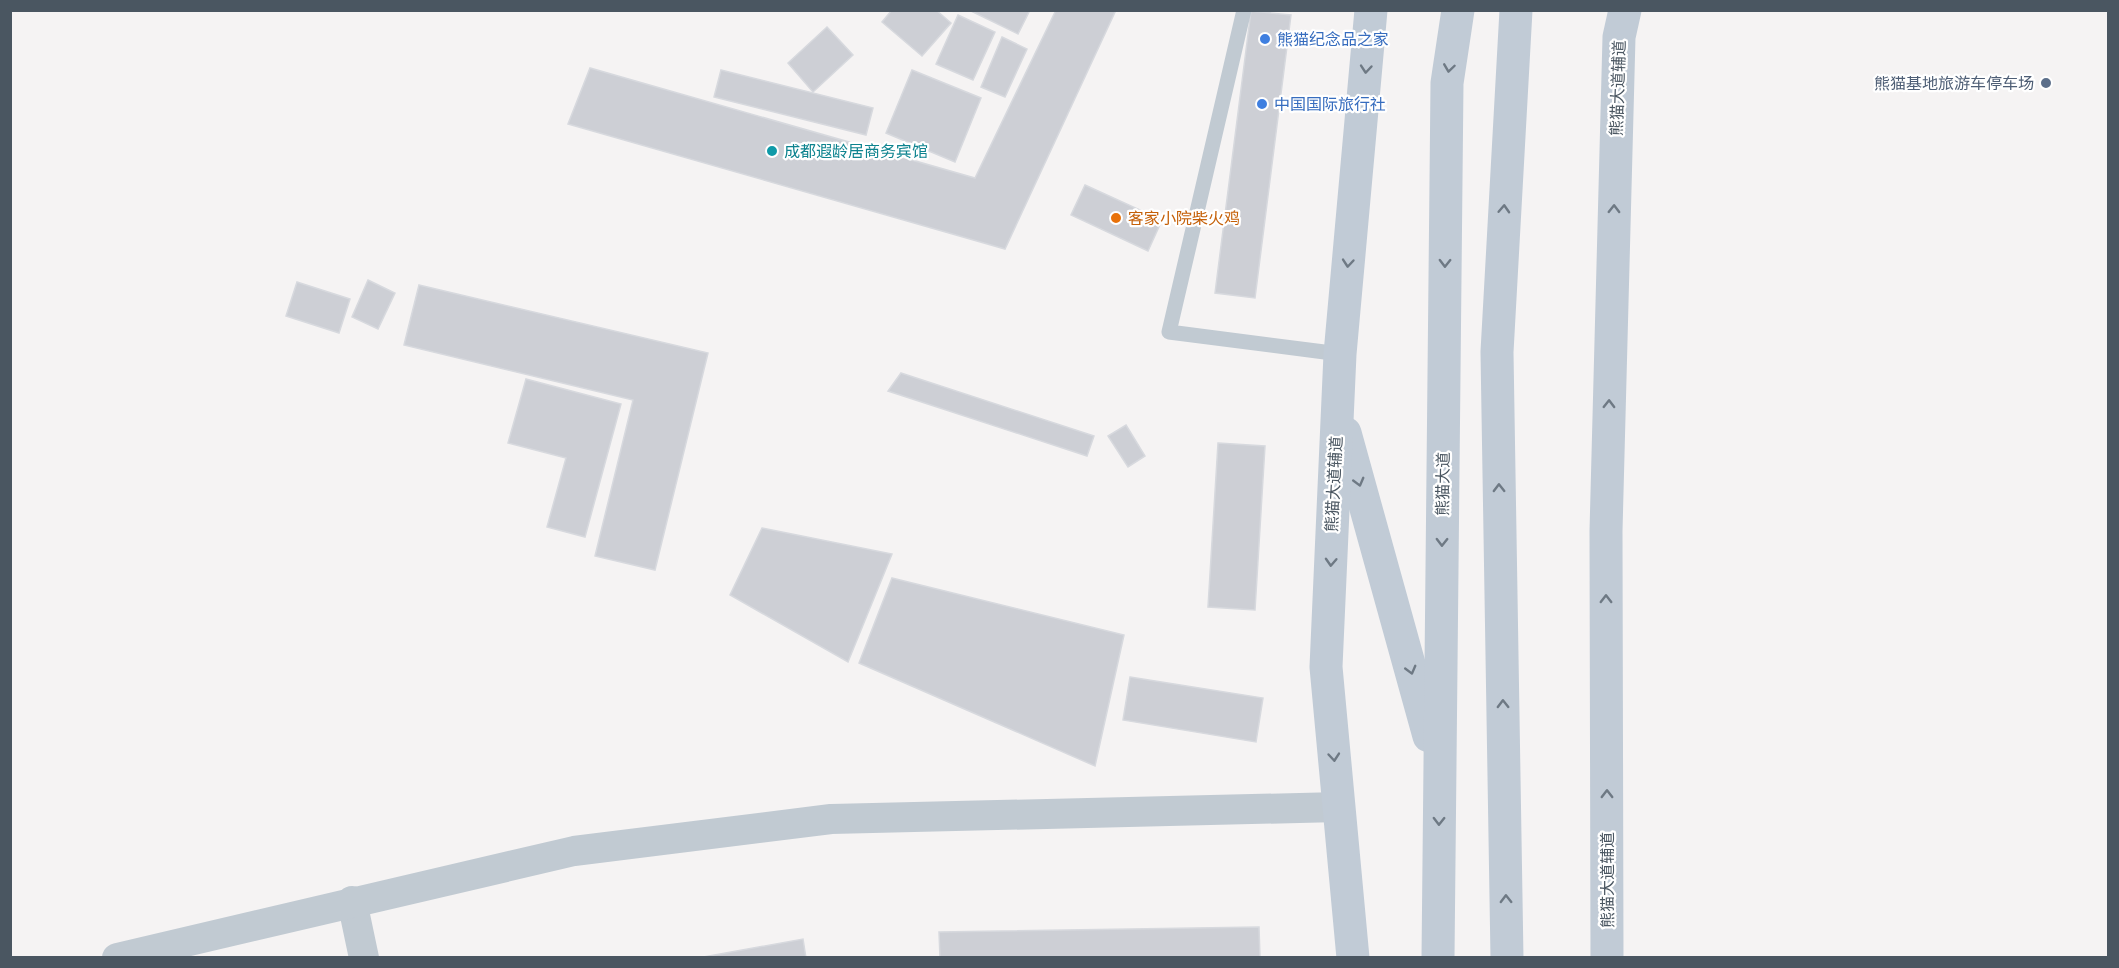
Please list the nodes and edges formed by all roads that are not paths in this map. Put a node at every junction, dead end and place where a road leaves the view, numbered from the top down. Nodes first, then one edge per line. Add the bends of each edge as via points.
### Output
1 (1244, 10) edge
2 (1371, 10) edge
3 (1458, 10) edge
4 (1516, 10) edge
5 (1625, 10) edge
6 (1340, 354) junction
7 (1338, 405) junction
8 (1440, 775) junction
9 (1339, 807) junction
10 (352, 901) junction
11 (117, 957) edge
12 (364, 957) edge
13 (1353, 957) edge
14 (1437, 957) edge
15 (1507, 957) edge
16 (1607, 957) edge

1 - 6 lane via 1169,332
2 -> 6 main road, 熊猫大道辅道
3 -> 8 main road, 熊猫大道 via 1447,82
15 -> 4 main road via 1497,352
16 -> 5 main road, 熊猫大道辅道 via 1606,531 1619,37
6 - 7 main road, 熊猫大道辅道
7 -> 8 main road
7 -> 9 main road, 熊猫大道辅道 via 1326,668
8 -> 14 main road, 熊猫大道
9 - 10 street via 831,819 574,851
9 - 13 main road, 熊猫大道辅道
10 - 11 street
10 - 12 street

